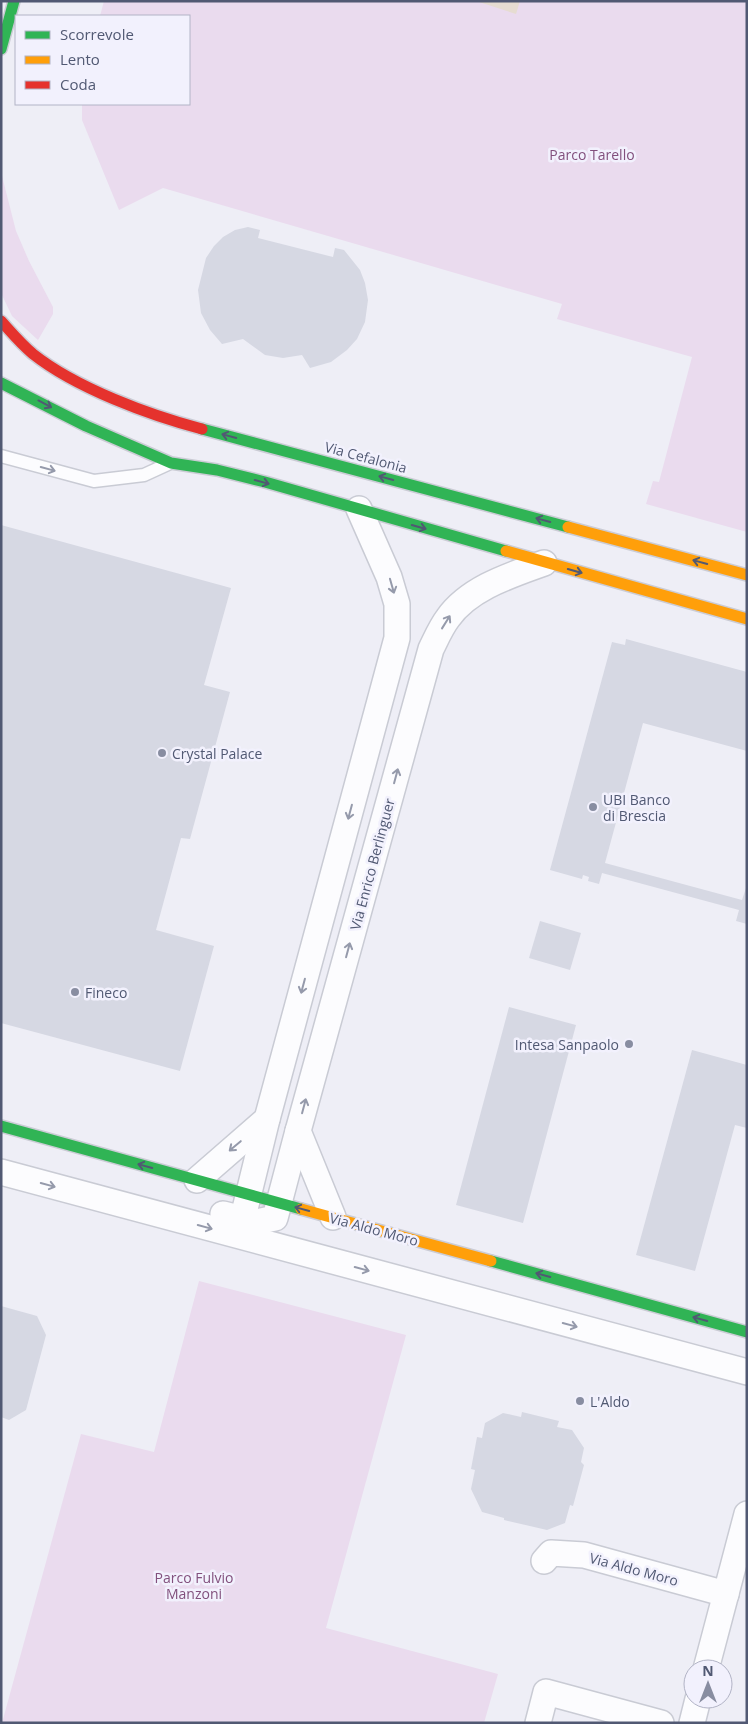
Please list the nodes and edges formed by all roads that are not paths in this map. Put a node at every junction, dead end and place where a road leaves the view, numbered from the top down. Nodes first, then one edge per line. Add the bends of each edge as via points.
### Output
1 (14, 1) edge
2 (1, 49) edge
3 (1, 321) edge
4 (1, 383) edge
5 (1, 456) edge
6 (170, 463) junction
7 (359, 509) junction
8 (544, 563) junction
9 (747, 575) edge
10 (747, 619) edge
11 (267, 1119) junction
12 (1, 1126) edge
13 (298, 1131) junction
14 (1, 1172) edge
15 (197, 1180) junction
16 (249, 1194) junction
17 (279, 1203) junction
18 (333, 1217) junction
19 (245, 1229) junction
20 (747, 1332) edge
21 (747, 1372) edge
22 (747, 1514) edge
23 (544, 1562) dead end
24 (726, 1594) junction
25 (709, 1659) edge
26 (696, 1709) edge
27 (538, 1723) edge
28 (661, 1723) edge
29 (692, 1723) edge

1 - 2 street
9 -> 3 street, Via Cefalonia via 180,424 96,391 40,359
4 -> 6 street
5 -> 6 lane via 94,480 144,475
6 -> 7 street via 217,470
7 -> 8 street
7 -> 11 street via 389,577 397,604 397,638
8 -> 10 street
13 -> 8 street, Via Enrico Berlinguer via 431,649 448,617 468,598 496,581
11 -> 15 street
11 - 16 street
15 -> 12 street, Via Aldo Moro
13 - 17 street, Via Enrico Berlinguer
13 - 18 street
14 -> 19 street via 99,1198
15 - 16 street, Via Aldo Moro
16 - 17 street, Via Aldo Moro
16 - 19 street
18 -> 17 street, Via Aldo Moro
17 - 19 street via 275,1218 256,1222
20 -> 18 street, Via Aldo Moro
19 -> 21 street
22 - 24 street
23 - 24 street, Via Aldo Moro via 551,1554 584,1555
24 - 25 street
26 - 29 street
27 - 28 street via 546,1692

